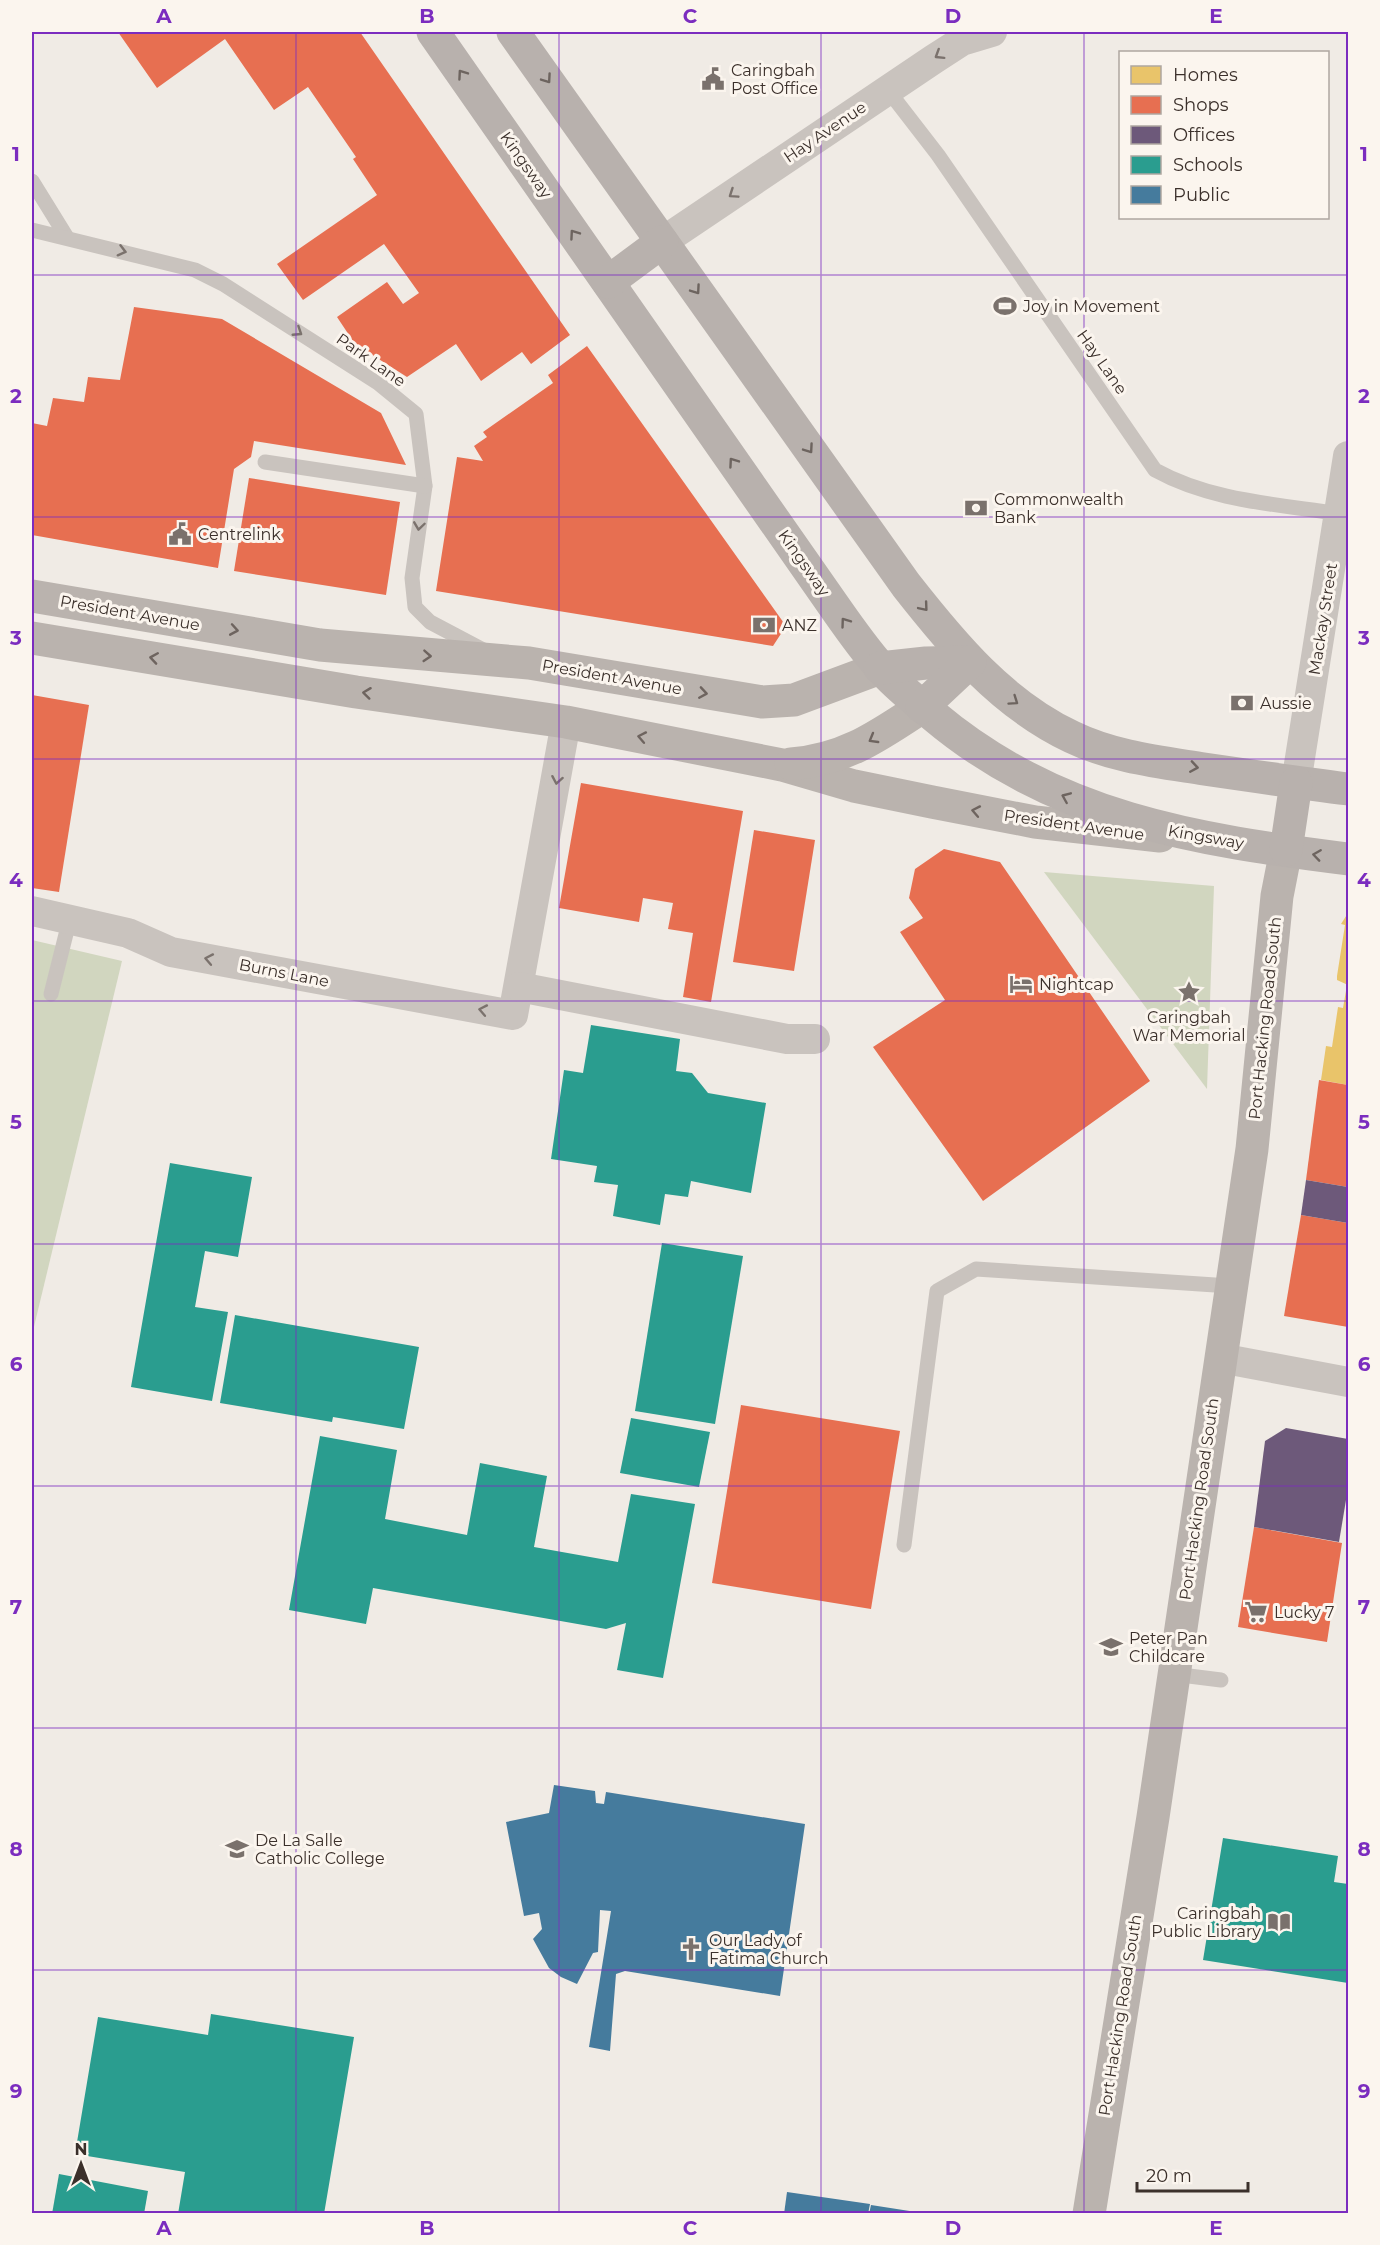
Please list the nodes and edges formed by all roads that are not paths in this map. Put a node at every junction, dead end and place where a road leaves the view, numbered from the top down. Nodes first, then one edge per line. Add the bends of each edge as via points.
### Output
1 (433, 32) edge
2 (513, 32) edge
3 (992, 32) edge
4 (887, 89) junction
5 (32, 181) edge
6 (32, 230) edge
7 (66, 236) junction
8 (662, 242) junction
9 (608, 282) junction
10 (1348, 456) edge
11 (265, 462) dead end
12 (425, 486) junction
13 (1341, 532) edge
14 (32, 596) edge
15 (32, 638) edge
16 (502, 660) junction
17 (970, 662) junction
18 (880, 668) junction
19 (577, 672) junction
20 (922, 707) junction
21 (566, 722) junction
22 (782, 765) junction
23 (1296, 783) junction
24 (1348, 789) edge
25 (1274, 849) junction
26 (1348, 859) edge
27 (32, 911) edge
28 (70, 918) junction
29 (519, 987) junction
30 (51, 994) dead end
31 (815, 1039) dead end
32 (1230, 1286) junction
33 (1220, 1358) junction
34 (1348, 1382) edge
35 (904, 1545) dead end
36 (1173, 1674) junction
37 (1221, 1680) dead end
38 (1089, 2214) edge

9 -> 1 main road, Kingsway
2 -> 8 main road
3 -> 4 street, Hay Avenue via 962,41
4 -> 8 street, Hay Avenue
4 - 13 lane, Hay Lane via 938,155 1155,470 1179,484
5 - 7 lane
6 - 7 lane, Park Lane
7 -> 12 lane, Park Lane via 195,270 378,383 416,414
8 - 9 main road
8 -> 17 main road via 906,585
18 -> 9 main road, Kingsway
10 - 13 street, Mackay Street
11 - 12 lane
12 -> 16 lane, Park Lane via 412,578 416,607 430,622
13 - 23 street, Mackay Street
14 -> 16 main road, President Avenue via 320,645
21 -> 15 main road, President Avenue
16 - 19 main road, President Avenue
17 - 18 main road, President Avenue
17 - 20 main road, President Avenue
17 -> 23 main road via 1005,695 1040,719 1101,748 1142,759
19 -> 18 main road, President Avenue via 780,702
18 - 20 main road, Kingsway
19 - 21 main road
20 -> 22 main road, President Avenue via 842,755
25 -> 20 main road, Kingsway via 1146,826 1073,801 990,760
22 -> 21 main road, President Avenue
21 -> 29 street, Burns Lane
25 -> 22 main road, President Avenue via 1035,822 854,786
23 - 24 main road
23 - 25 main road, Port Hacking Road South
26 -> 25 main road, Kingsway
25 - 32 main road, Port Hacking Road South via 1277,896 1252,1149
27 - 28 street, Burns Lane
29 -> 28 street, Burns Lane via 513,1015 171,952 128,933
28 - 30 lane
29 - 31 street via 787,1039
32 - 33 main road, Port Hacking Road South
32 - 35 lane via 976,1269 937,1291
33 - 34 street
33 - 36 main road, Port Hacking Road South
36 - 37 lane
36 - 38 main road, Port Hacking Road South

